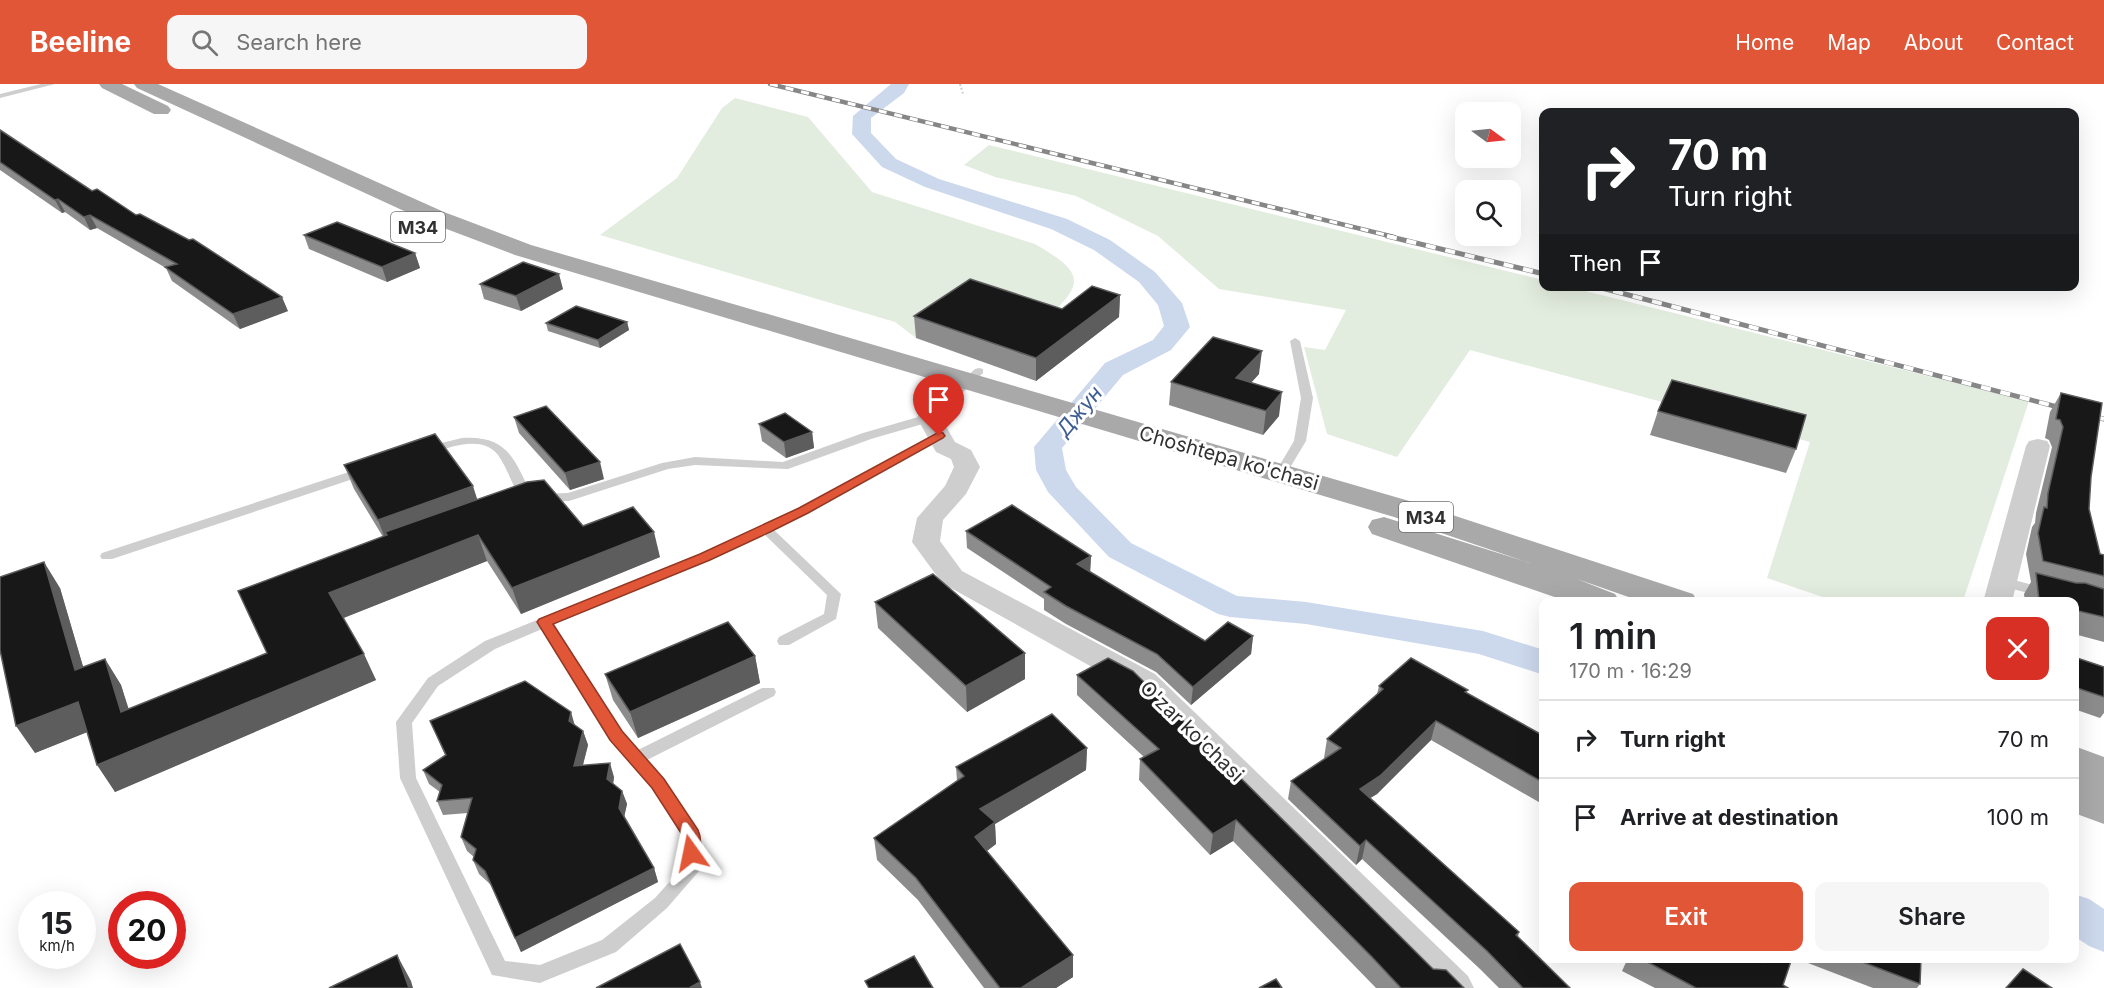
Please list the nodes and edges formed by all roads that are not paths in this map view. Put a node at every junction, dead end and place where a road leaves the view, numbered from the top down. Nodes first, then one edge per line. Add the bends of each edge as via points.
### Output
1 (51, 84) edge
2 (108, 84) edge
3 (143, 84) edge
4 (31, 86) edge
5 (0, 96) edge
6 (285, 148) junction
7 (258, 156) junction
8 (1295, 341) dead end
9 (959, 398) junction
10 (2038, 446) dead end
11 (1163, 448) junction
12 (412, 455) edge
13 (378, 466) edge
14 (1281, 473) junction
15 (766, 529) junction
16 (106, 556) dead end
17 (1999, 592) edge
18 (2058, 596) edge
19 (1591, 597) edge
20 (1666, 597) edge
21 (544, 622) junction
22 (784, 641) dead end
23 (768, 692) dead end
24 (637, 759) junction
25 (2079, 763) edge
26 (2104, 774) edge
27 (2079, 796) edge
28 (2104, 808) edge
29 (1454, 988) edge

1 - 4 lane
2 - 7 main road, M34
3 - 6 main road, M34
4 - 5 lane
6 - 7 main road
6 - 9 main road, Choshtepa ko'chasi / M34 via 478,234 774,324
7 - 9 main road, Choshtepa ko'chasi / M34 via 505,262
8 - 14 lane via 1307,398 1300,441
9 - 11 main road, Choshtepa ko'chasi / M34
9 - 12 lane via 784,466 695,461 666,466 568,497 523,503 500,450 484,442 447,444
9 - 15 lane via 803,511
9 - 29 street, O'zar ko'chasi via 945,447 962,455 967,467 957,489 930,518 926,542 952,577 1144,682
10 - 17 street
11 - 14 main road, Choshtepa ko'chasi / M34
11 - 19 main road, Choshtepa ko'chasi / M34
13 - 16 lane
14 - 20 main road, Choshtepa ko'chasi / M34 via 1512,544
15 - 21 lane
15 - 22 lane via 834,594 831,616
17 - 18 lane
21 - 24 lane via 616,736
21 - 24 lane via 490,645 432,682 404,722 408,778 499,969 540,974 609,946 661,903 690,871 692,835
23 - 24 lane
25 - 26 main road
27 - 28 main road

